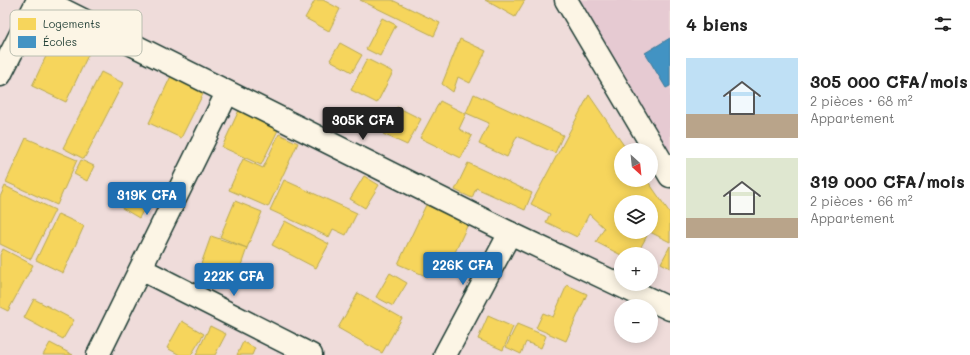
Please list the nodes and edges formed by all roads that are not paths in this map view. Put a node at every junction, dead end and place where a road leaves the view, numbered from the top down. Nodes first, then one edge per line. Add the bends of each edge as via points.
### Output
1 (38, 0) edge
2 (43, 0) edge
3 (566, 0) edge
4 (33, 10) edge
5 (63, 10) edge
6 (142, 50) edge
7 (10, 55) edge
8 (0, 75) edge
9 (227, 93) junction
10 (670, 176) edge
11 (510, 233) junction
12 (140, 269) junction
13 (670, 309) edge
14 (98, 355) edge
15 (311, 355) edge
16 (445, 355) edge

1 - 4 street
2 - 5 street
3 - 10 street
6 - 9 street
7 - 8 street
9 - 11 street
9 - 12 street
11 - 13 street
11 - 16 street
12 - 14 street
12 - 15 street

